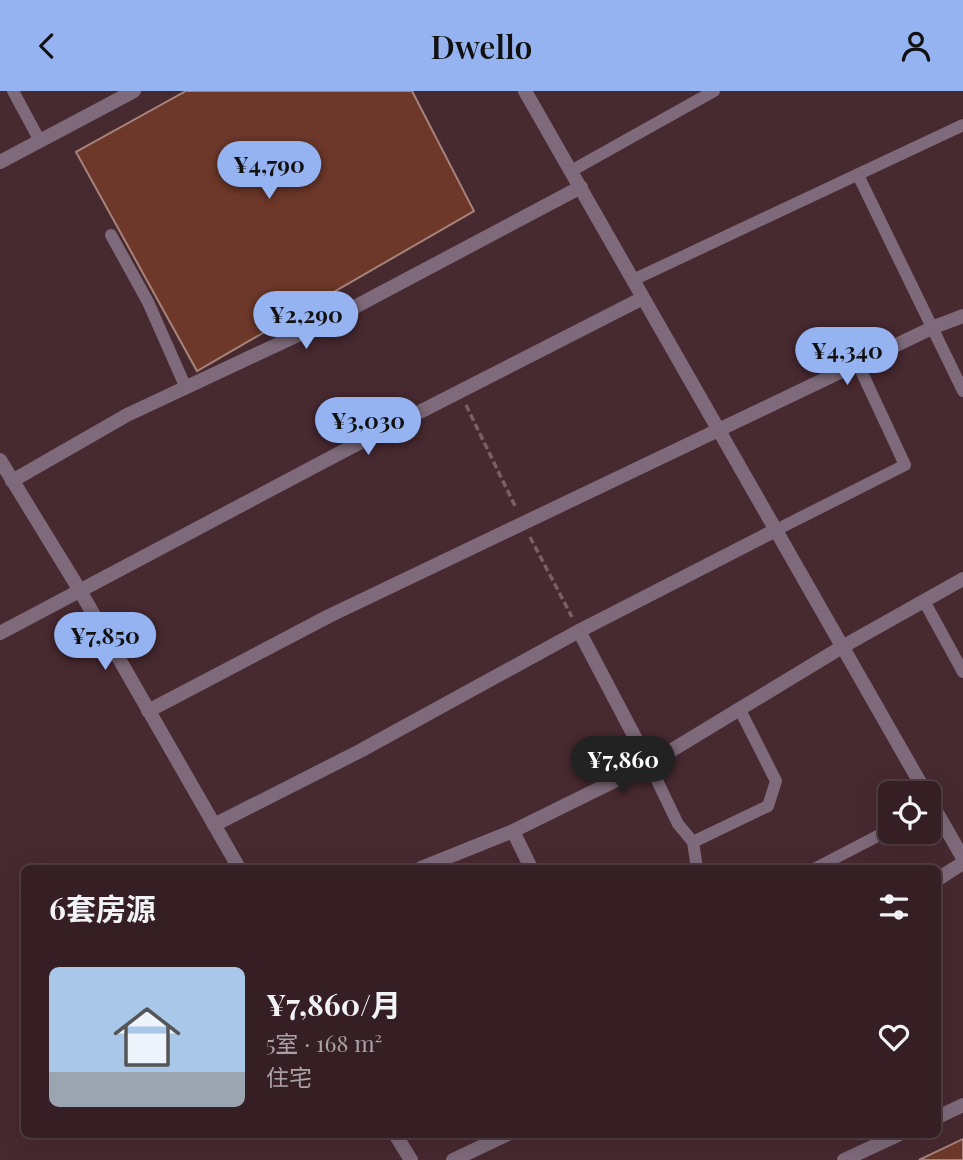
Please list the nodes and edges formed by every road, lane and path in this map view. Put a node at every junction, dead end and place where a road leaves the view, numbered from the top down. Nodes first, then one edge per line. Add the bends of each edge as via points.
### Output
1 (13, 91) edge
2 (134, 91) edge
3 (525, 91) edge
4 (714, 91) edge
5 (963, 125) edge
6 (40, 141) junction
7 (0, 162) edge
8 (571, 171) junction
9 (858, 175) junction
10 (580, 187) junction
11 (111, 235) dead end
12 (633, 280) junction
13 (643, 298) junction
14 (963, 316) edge
15 (933, 327) junction
16 (858, 362) junction
17 (186, 388) junction
18 (460, 391) junction
19 (963, 391) edge
20 (718, 428) junction
21 (0, 460) edge
22 (12, 481) junction
23 (524, 525) junction
24 (776, 530) junction
25 (963, 579) edge
26 (79, 589) junction
27 (924, 601) junction
28 (579, 631) junction
29 (0, 633) edge
30 (842, 647) junction
31 (963, 672) edge
32 (740, 710) junction
33 (148, 711) junction
34 (649, 764) junction
35 (919, 781) edge
36 (941, 822) edge
37 (214, 825) junction
38 (513, 831) junction
39 (878, 836) edge
40 (693, 842) junction
41 (963, 860) edge
42 (238, 865) edge
43 (428, 865) edge
44 (530, 865) edge
45 (697, 865) edge
46 (822, 865) edge
47 (941, 877) edge
48 (963, 1105) edge
49 (941, 1116) edge
50 (397, 1138) edge
51 (500, 1138) edge
52 (892, 1138) edge
53 (411, 1160) edge
54 (453, 1160) edge
55 (844, 1160) edge

1 - 6 lane
2 - 6 street
3 - 8 street
4 - 8 lane
5 - 9 lane
6 - 7 street
8 - 10 street
9 - 12 lane
9 - 15 lane
10 - 12 street
10 - 17 street via 332,319
11 - 17 lane via 148,302
12 - 13 street
13 - 18 street
13 - 20 street
14 - 15 street
15 - 16 street
15 - 19 lane
16 - 20 street
16 - 24 lane via 905,465
17 - 22 street via 127,415
18 - 23 path
18 - 26 street
20 - 23 street
20 - 24 street
21 - 22 street
22 - 26 street
23 - 28 path
23 - 33 street via 329,616
24 - 28 street
24 - 30 street
25 - 27 street
26 - 29 street
26 - 33 street
27 - 30 street
27 - 31 lane
28 - 34 street
28 - 37 street
30 - 32 street
30 - 35 street
32 - 34 street
32 - 40 lane via 776,781 768,806
33 - 37 street
34 - 38 street
34 - 40 lane via 678,824
36 - 41 street
37 - 42 street
38 - 43 street
38 - 44 street
39 - 46 lane
40 - 45 lane
41 - 47 street
48 - 49 street
50 - 53 street
51 - 54 street
52 - 55 street

